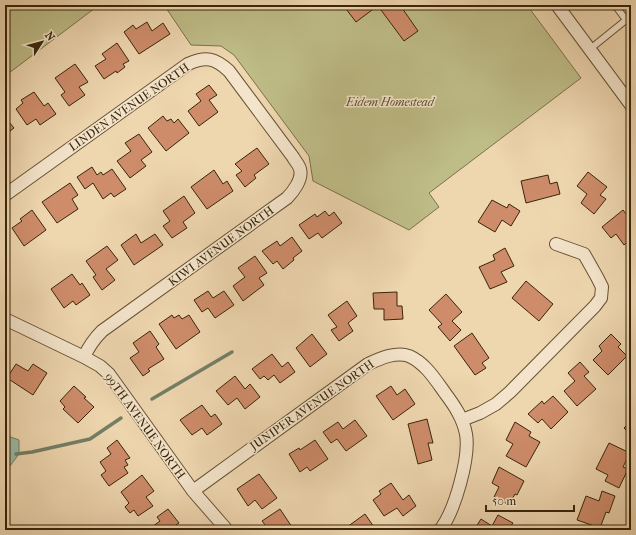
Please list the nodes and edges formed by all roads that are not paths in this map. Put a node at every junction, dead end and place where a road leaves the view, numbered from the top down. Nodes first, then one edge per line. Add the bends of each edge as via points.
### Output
1 (557, 5) edge
2 (615, 5) edge
3 (629, 20) edge
4 (590, 49) junction
5 (631, 105) edge
6 (264, 118) joint
7 (5, 195) edge
8 (556, 244) dead end
9 (5, 319) edge
10 (84, 357) junction
11 (462, 420) junction
12 (193, 491) junction
13 (227, 530) edge
14 (440, 530) edge

1 - 4 street
2 - 3 lane
3 - 4 lane
4 - 5 street
6 - 7 street, LINDEN AVENUE NORTH via 229,71 220,63 199,59 188,64
6 - 10 street, KIWI AVENUE NORTH via 300,170 295,190 102,331 94,338
8 - 11 street via 584,254 602,287 601,298 510,392 496,404
9 - 10 street, 99TH AVENUE NORTH
10 - 12 street, 99TH AVENUE NORTH via 109,374
11 - 12 street, JUNIPER AVENUE NORTH via 432,374 422,364 408,356 380,358 368,364
11 - 14 street, JUNIPER AVENUE NORTH via 467,449 460,486
12 - 13 street, 99TH AVENUE NORTH

